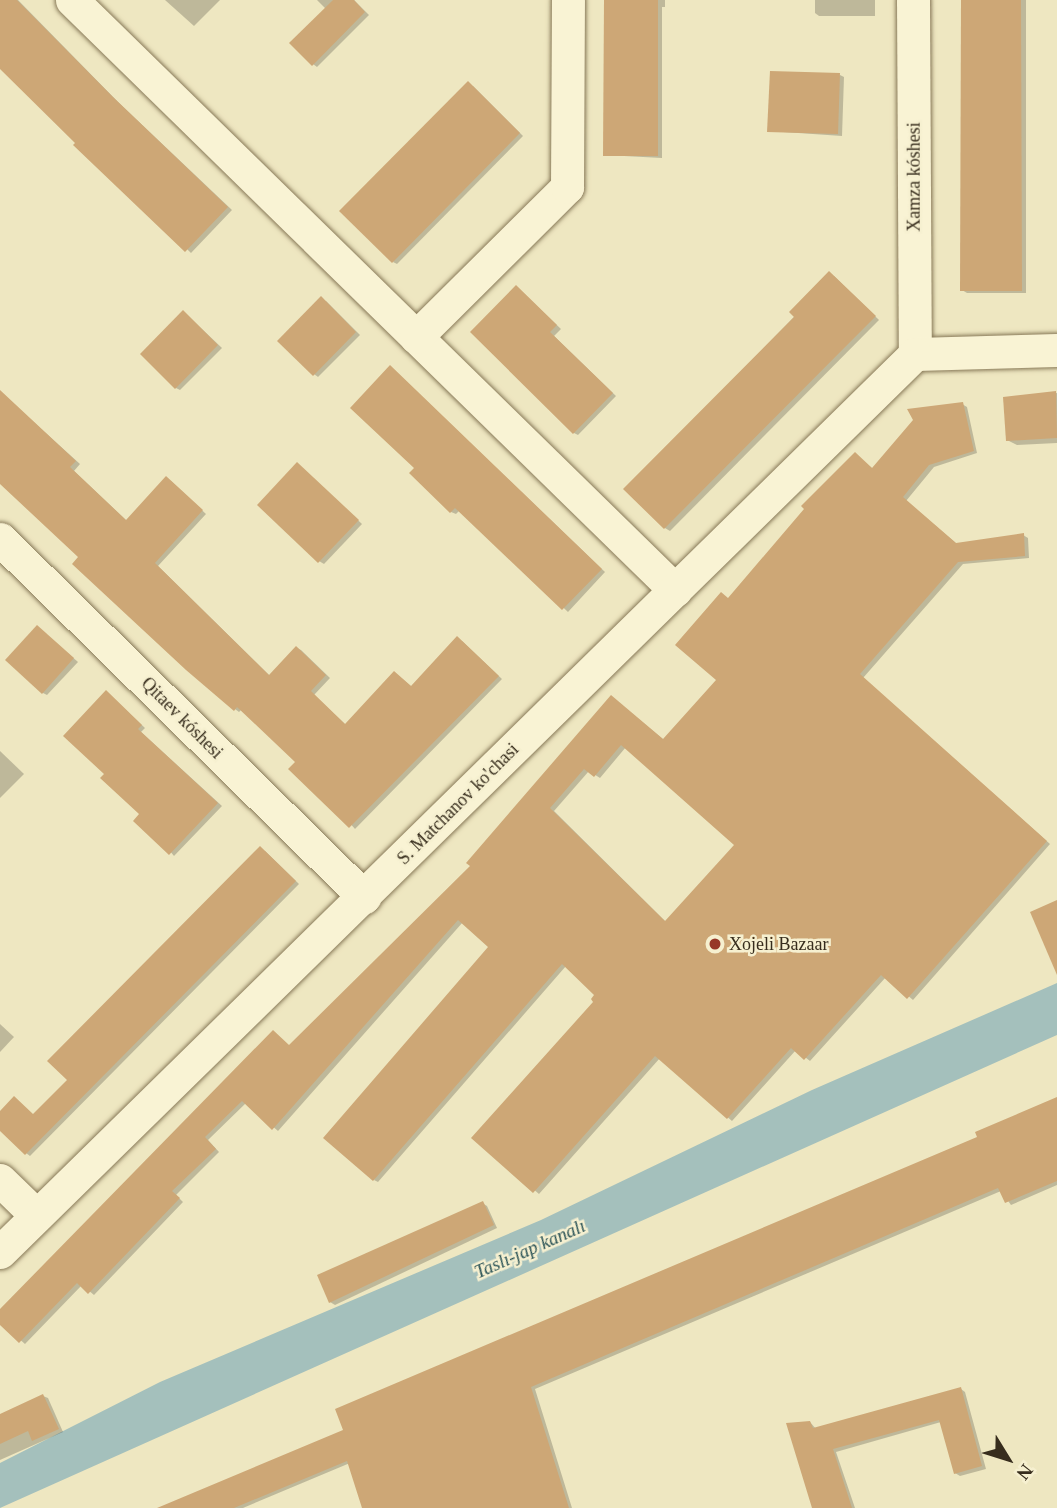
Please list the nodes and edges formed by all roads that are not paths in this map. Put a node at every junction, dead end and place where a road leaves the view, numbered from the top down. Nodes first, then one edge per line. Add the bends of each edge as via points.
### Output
1 (72, 0) edge
2 (568, 0) edge
3 (913, 0) edge
4 (416, 337) junction
5 (1057, 350) edge
6 (915, 354) junction
7 (0, 539) edge
8 (676, 590) junction
9 (364, 897) junction
10 (0, 1180) edge
11 (36, 1215) junction
12 (0, 1252) edge

1 - 4 street
2 - 4 street via 567,187
3 - 6 street, Xamza kóshesi
4 - 8 street
5 - 6 street
6 - 8 street, S. Matchanov ko'chasi
7 - 9 street, Qitaev kóshesi
8 - 9 street, S. Matchanov ko'chasi
9 - 11 street, S. Matchanov ko'chasi
10 - 11 street
11 - 12 street, S. Matchanov ko'chasi

